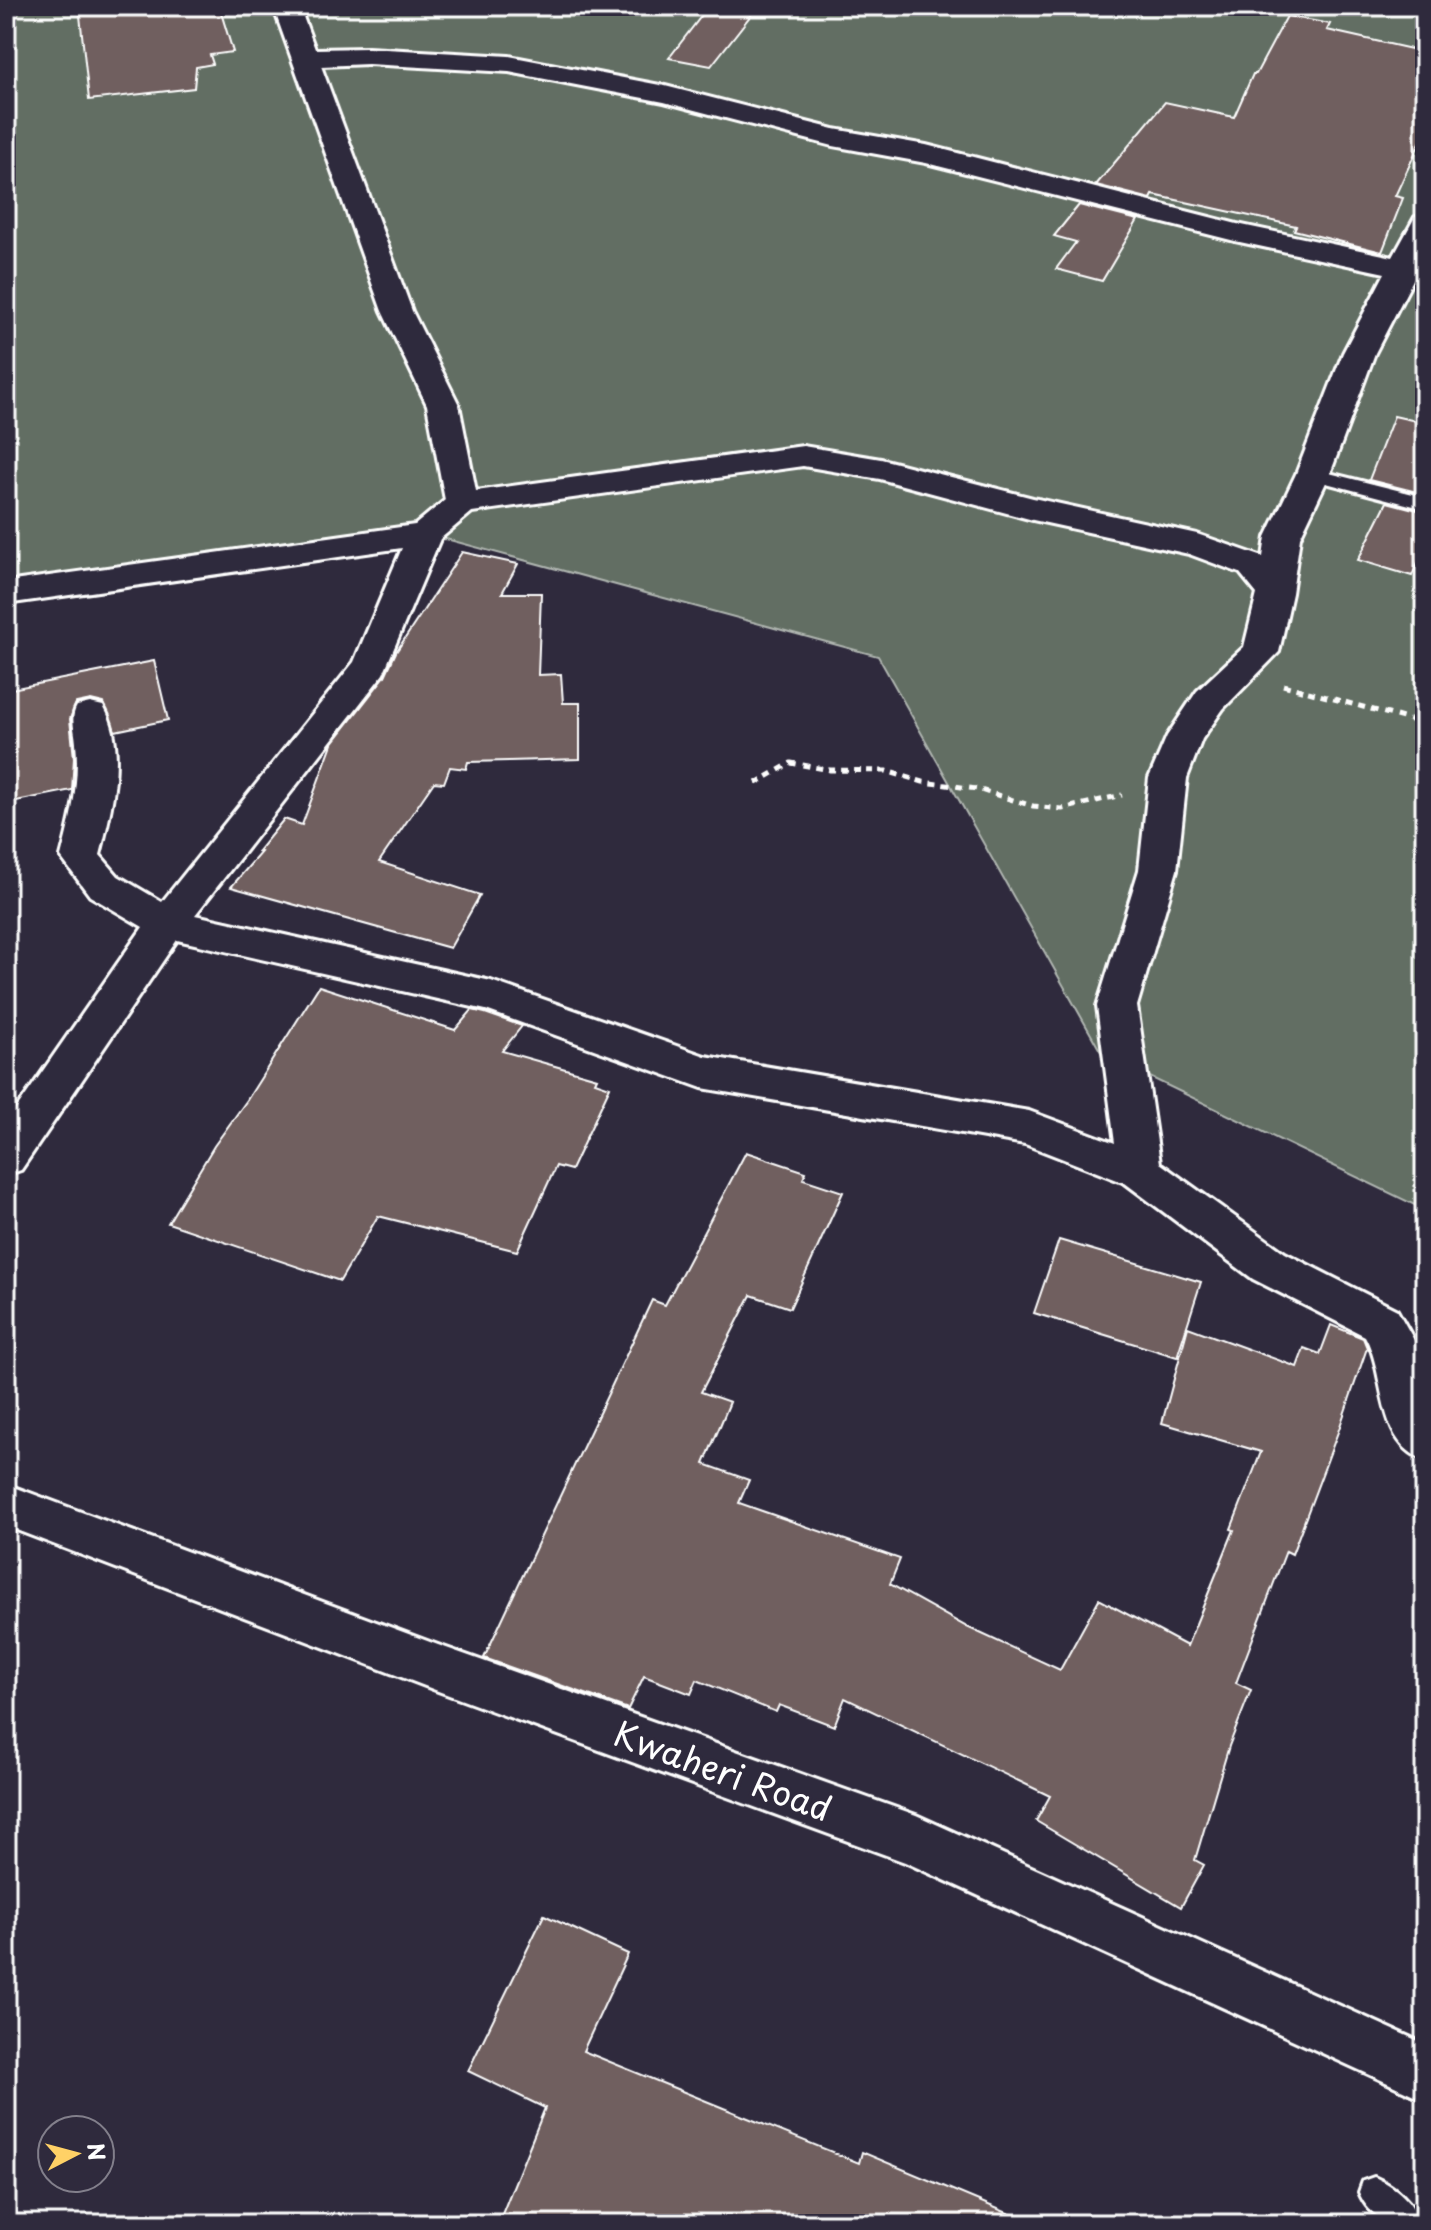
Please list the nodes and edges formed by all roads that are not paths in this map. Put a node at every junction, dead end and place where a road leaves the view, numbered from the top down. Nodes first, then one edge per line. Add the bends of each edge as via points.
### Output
1 (286, 6) edge
2 (305, 58) junction
3 (1425, 223) edge
4 (1404, 268) junction
5 (1313, 474) junction
6 (462, 503) junction
7 (1425, 503) edge
8 (425, 534) junction
9 (1283, 537) junction
10 (1197, 545) junction
11 (6, 593) edge
12 (1275, 593) junction
13 (90, 715) dead end
14 (167, 923) junction
15 (6, 1158) edge
16 (1140, 1171) junction
17 (1425, 1440) edge
18 (6, 1505) edge
19 (1425, 2072) edge
20 (1374, 2192) dead end
21 (1405, 2224) edge

1 - 2 street
2 - 4 street via 509,64 665,94
2 - 6 street via 397,311 443,405
3 - 4 street
4 - 5 street via 1359,353
5 - 7 lane
5 - 9 street
6 - 8 street
6 - 10 street via 803,456 881,469
8 - 11 street
8 - 14 street via 370,666
9 - 10 street
9 - 12 street
10 - 12 street via 1252,565
12 - 16 street via 1261,652 1210,700 1185,736 1168,778 1158,870 1117,1006
13 - 14 street via 97,748 95,802 80,857 104,886
14 - 15 street
14 - 16 street via 491,996 702,1072 1029,1128
16 - 17 street via 1269,1266 1381,1323 1396,1349 1408,1412
18 - 19 street, Kwaheri Road via 916,1840
20 - 21 lane via 1403,2216

